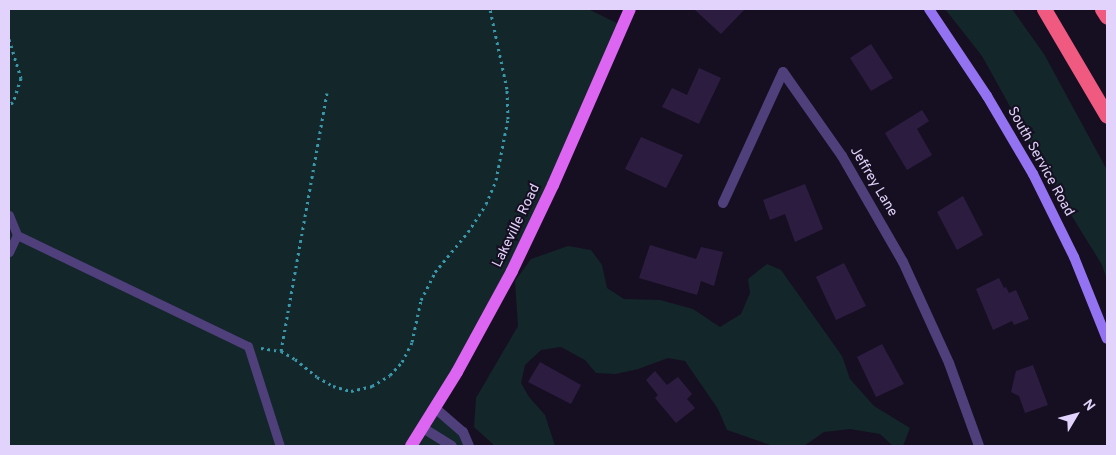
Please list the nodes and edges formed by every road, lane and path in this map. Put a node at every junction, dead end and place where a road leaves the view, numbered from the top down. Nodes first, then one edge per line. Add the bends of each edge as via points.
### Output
1 (490, 9) edge
2 (630, 9) edge
3 (929, 9) edge
4 (1044, 9) edge
5 (1102, 9) edge
6 (1107, 17) edge
7 (9, 39) edge
8 (327, 92) dead end
9 (9, 105) edge
10 (1107, 116) edge
11 (723, 203) dead end
12 (9, 215) edge
13 (17, 235) junction
14 (9, 252) edge
15 (1107, 339) edge
16 (248, 346) junction
17 (281, 351) junction
18 (435, 408) junction
19 (423, 428) junction
20 (280, 446) edge
21 (411, 446) edge
22 (452, 446) edge
23 (469, 446) edge
24 (979, 446) edge

1 - 17 path via 507,89 508,119 496,180 486,204 468,232 435,272 421,300 412,342 402,362 390,375 372,386 352,391 317,377
2 - 18 main road, Lakeville Road via 526,242 479,334
3 - 15 main road, South Service Road via 987,96 1033,174 1070,250
4 - 10 highway
5 - 6 highway
7 - 9 path via 21,78 14,102
8 - 17 path
11 - 24 street, Jeffrey Lane via 783,72 842,156 903,262 949,363
12 - 13 lane
13 - 14 lane
13 - 16 lane
16 - 17 path
16 - 20 lane
18 - 19 main road, Lakeville Road
18 - 23 street via 463,432
19 - 21 main road, Lakeville Road
19 - 22 street

